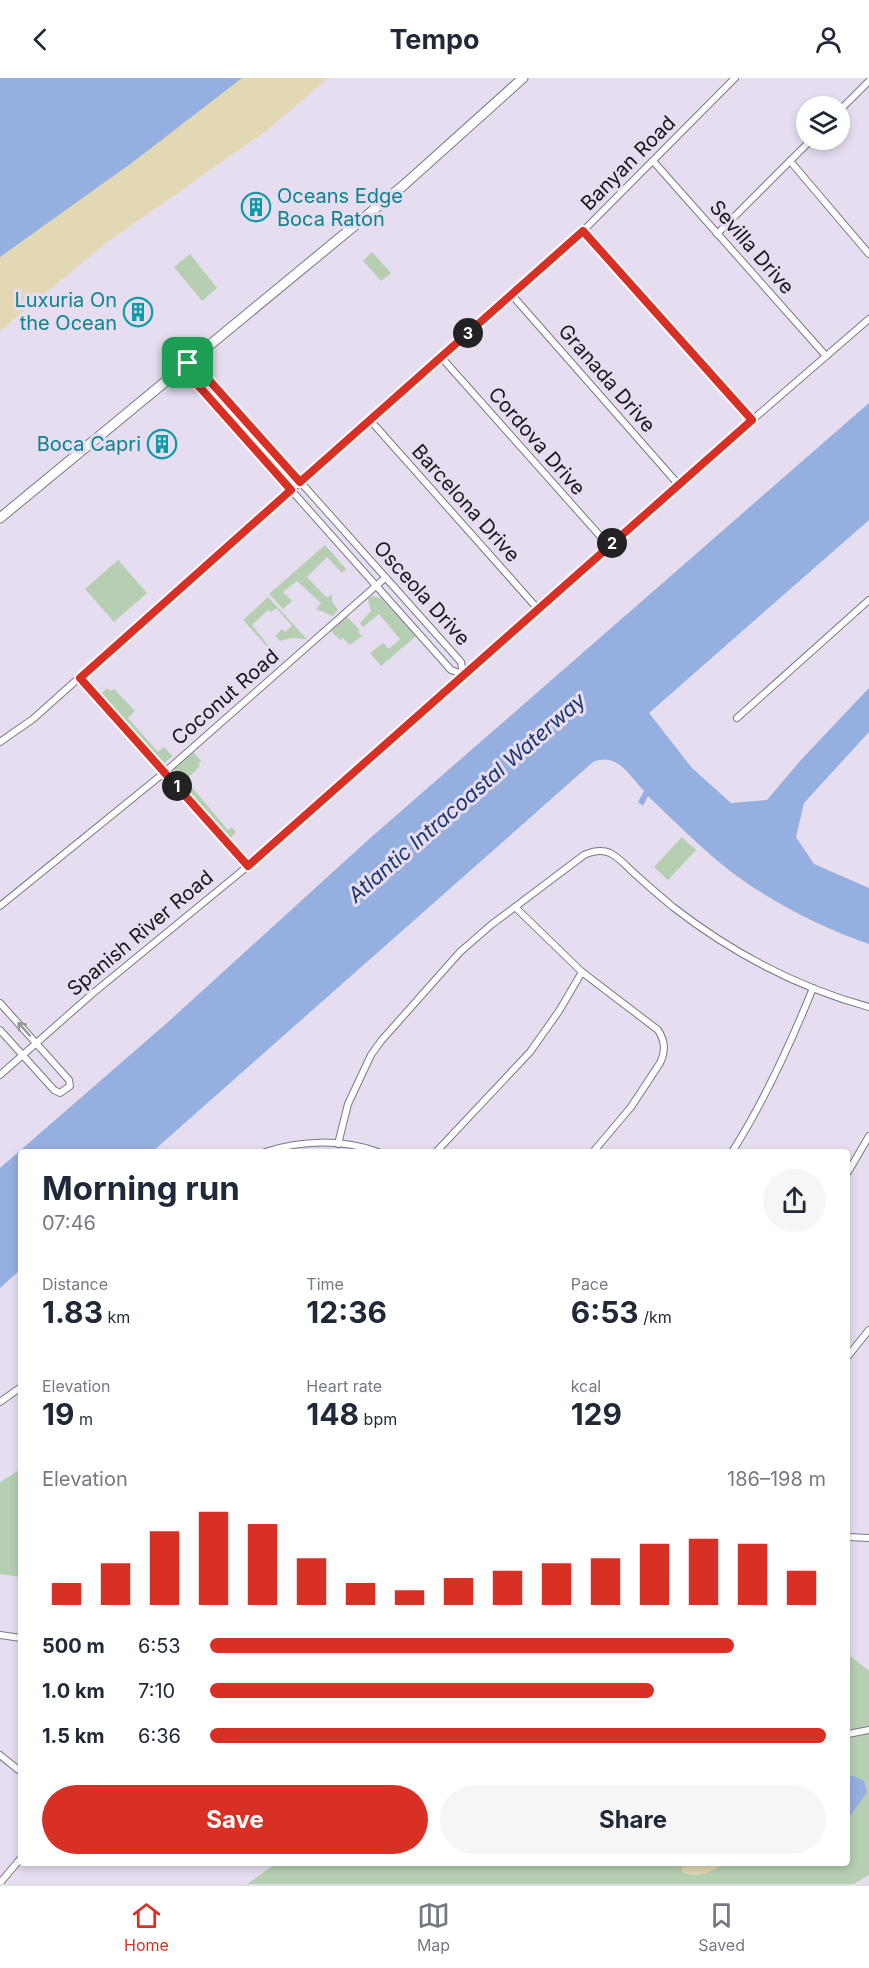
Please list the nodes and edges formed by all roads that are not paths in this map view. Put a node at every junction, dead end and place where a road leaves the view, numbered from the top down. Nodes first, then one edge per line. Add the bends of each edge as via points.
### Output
1 (523, 78) edge
2 (735, 78) edge
3 (869, 81) edge
4 (862, 87) junction
5 (869, 94) edge
6 (850, 100) edge
7 (801, 150) edge
8 (653, 161) junction
9 (790, 161) junction
10 (583, 231) junction
11 (717, 234) junction
12 (869, 254) edge
13 (511, 294) junction
14 (869, 319) edge
15 (826, 356) junction
16 (441, 357) junction
17 (188, 363) junction
18 (370, 420) junction
19 (752, 420) junction
20 (300, 482) junction
21 (678, 484) junction
22 (291, 490) junction
23 (0, 518) edge
24 (609, 546) junction
25 (385, 578) junction
26 (376, 585) junction
27 (869, 600) edge
28 (537, 608) junction
29 (463, 674) junction
30 (80, 678) junction
31 (738, 718) dead end
32 (0, 742) edge
33 (165, 772) junction
34 (248, 866) junction
35 (0, 906) edge
36 (515, 907) junction
37 (582, 972) junction
38 (813, 988) junction
39 (0, 1003) edge
40 (869, 1007) edge
41 (0, 1030) edge
42 (36, 1043) junction
43 (22, 1054) junction
44 (0, 1075) edge
45 (869, 1136) edge
46 (338, 1144) junction
47 (278, 1149) edge
48 (367, 1149) edge
49 (439, 1149) edge
50 (596, 1149) edge
51 (734, 1149) edge
52 (850, 1169) edge
53 (869, 1330) edge
54 (850, 1354) edge
55 (18, 1389) edge
56 (0, 1402) edge
57 (850, 1537) edge
58 (869, 1538) edge
59 (0, 1635) edge
60 (18, 1638) edge
61 (869, 1730) edge
62 (850, 1734) edge
63 (0, 1755) edge
64 (18, 1770) edge
65 (18, 1862) edge
66 (0, 1883) edge

1 - 17 main road via 414,176
2 - 8 street, Banyan Road
3 - 4 street
4 - 5 street
4 - 6 street
7 - 9 street
8 - 10 street, Banyan Road
8 - 11 street, Sevilla Drive
9 - 11 street
9 - 12 street
10 - 13 street, Banyan Road
10 - 19 street
11 - 15 street, Sevilla Drive
13 - 16 street, Banyan Road
13 - 21 street, Granada Drive
14 - 15 street, Spanish River Road
15 - 19 street, Spanish River Road
16 - 18 street, Banyan Road
16 - 24 street, Cordova Drive
17 - 20 street, Osceola Drive via 197,366
17 - 22 street, Osceola Drive via 188,374
17 - 23 main road
18 - 20 street, Banyan Road
18 - 28 street, Barcelona Drive
19 - 21 street, Spanish River Road
20 - 22 street, Banyan Road
20 - 25 street, Osceola Drive
21 - 24 street, Spanish River Road
22 - 26 street, Osceola Drive
22 - 30 street, Banyan Road
24 - 28 street, Spanish River Road
25 - 26 street, Coconut Road
25 - 29 street, Osceola Drive via 461,662
26 - 29 street, Osceola Drive via 451,670
26 - 33 street, Coconut Road
27 - 31 street
28 - 29 street, Spanish River Road
29 - 34 street, Spanish River Road
30 - 32 street, Banyan Road
30 - 33 street
33 - 34 street
33 - 35 street, Coconut Road
34 - 42 street, Spanish River Road
36 - 37 street
36 - 38 street via 584,855 603,851 616,857 701,927 758,962
36 - 46 street via 460,952 370,1055 348,1104
37 - 49 street via 530,1052
37 - 50 street via 658,1030 664,1046 648,1082
38 - 40 street
38 - 51 street via 780,1067
42 -> 39 street
41 - 43 street
42 - 43 street, Spanish River Road
42 - 43 street via 69,1080 67,1089 60,1093 54,1090
43 - 44 street, Spanish River Road
45 - 52 street
46 - 47 street via 301,1143
46 - 48 street
53 - 54 street
55 - 56 street
57 - 58 street
59 - 60 street
61 - 62 street
63 - 64 street
65 - 66 street

